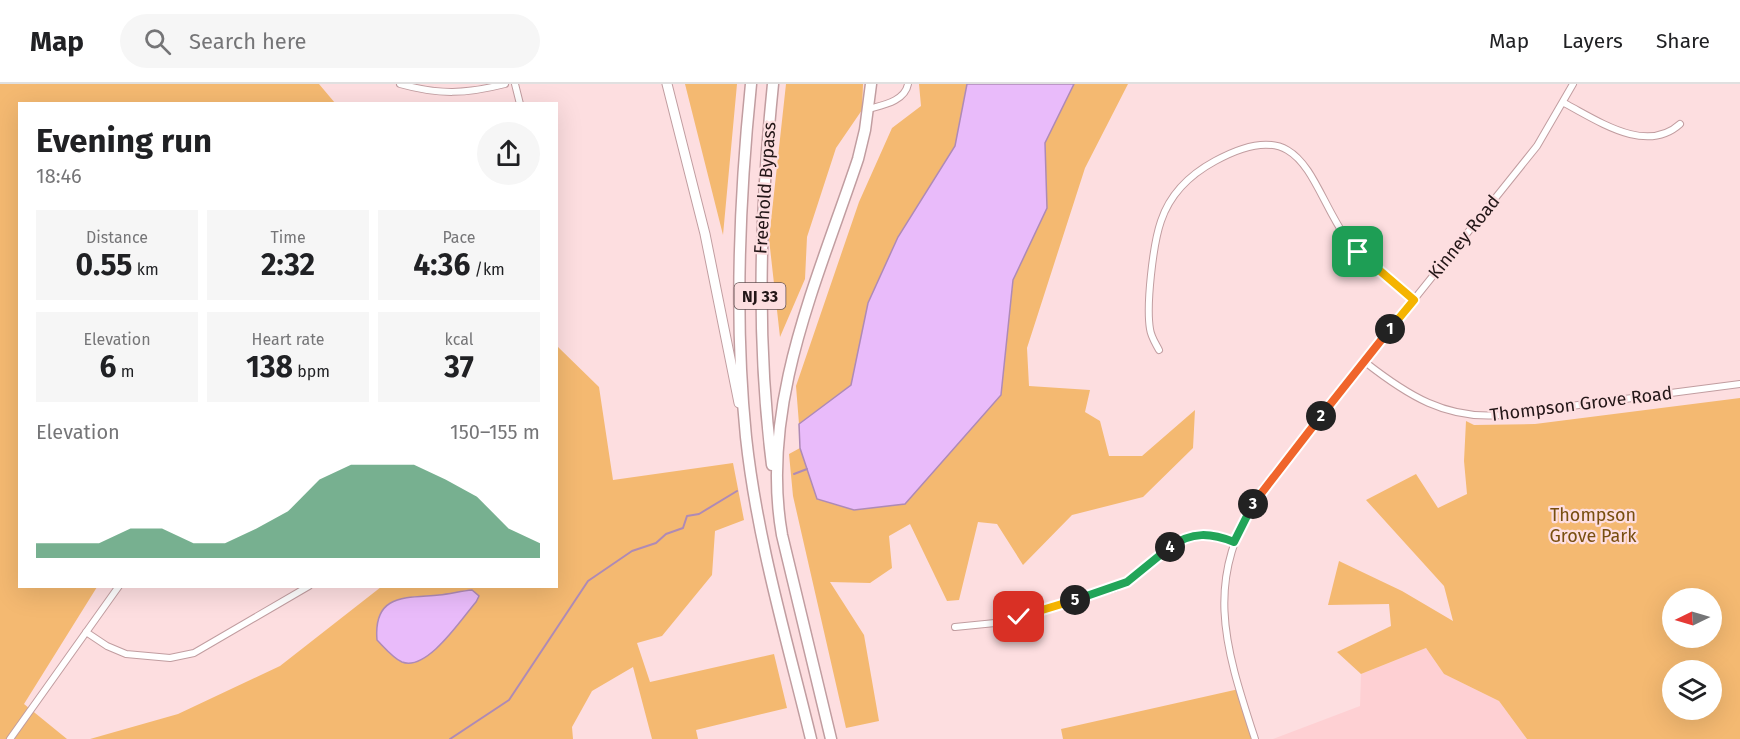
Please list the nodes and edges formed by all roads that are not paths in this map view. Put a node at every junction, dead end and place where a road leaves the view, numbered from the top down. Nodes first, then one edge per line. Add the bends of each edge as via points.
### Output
1 (400, 84) edge
2 (505, 84) edge
3 (515, 84) edge
4 (667, 84) edge
5 (751, 84) edge
6 (772, 84) edge
7 (871, 84) edge
8 (908, 84) edge
9 (1573, 84) edge
10 (520, 102) edge
11 (1564, 103) junction
12 (869, 109) junction
13 (1680, 124) dead end
14 (1414, 300) junction
15 (1159, 350) dead end
16 (1365, 362) junction
17 (1740, 384) edge
18 (746, 437) junction
19 (777, 507) junction
20 (1234, 542) junction
21 (118, 588) edge
22 (306, 588) edge
23 (955, 627) dead end
24 (86, 632) junction
25 (10, 739) edge
26 (812, 739) edge
27 (831, 739) edge
28 (1255, 739) edge

1 - 2 street via 458,94
3 - 10 street
4 - 18 main road via 705,234
5 - 18 highway, Freehold Bypass / NJ 33 via 741,195 739,275
6 - 19 highway, Freehold Bypass / NJ 33 via 761,221 760,308 765,402
7 - 12 highway
8 - 12 street via 898,99
9 - 11 street, Kinney Road
11 - 13 street via 1614,129 1638,135 1667,135
11 - 14 street, Kinney Road via 1537,146
12 - 19 highway via 858,159 789,372 777,456
14 - 15 street via 1358,252 1300,159 1274,146 1251,146 1197,172 1177,192 1164,213 1155,246 1149,317 1151,334
14 - 16 street, Kinney Road
16 - 17 street, Thompson Grove Road via 1424,403 1476,416 1502,416
16 - 20 street, Kinney Road via 1263,488
18 - 26 highway, NJ 33 via 763,540
19 - 27 highway, NJ 33
20 - 23 street via 1211,534 1187,537 1116,588 1005,622
20 - 28 street, Kinney Road via 1223,598 1224,632
21 - 24 street
22 - 24 street via 194,653 170,658 126,654
24 - 25 street

